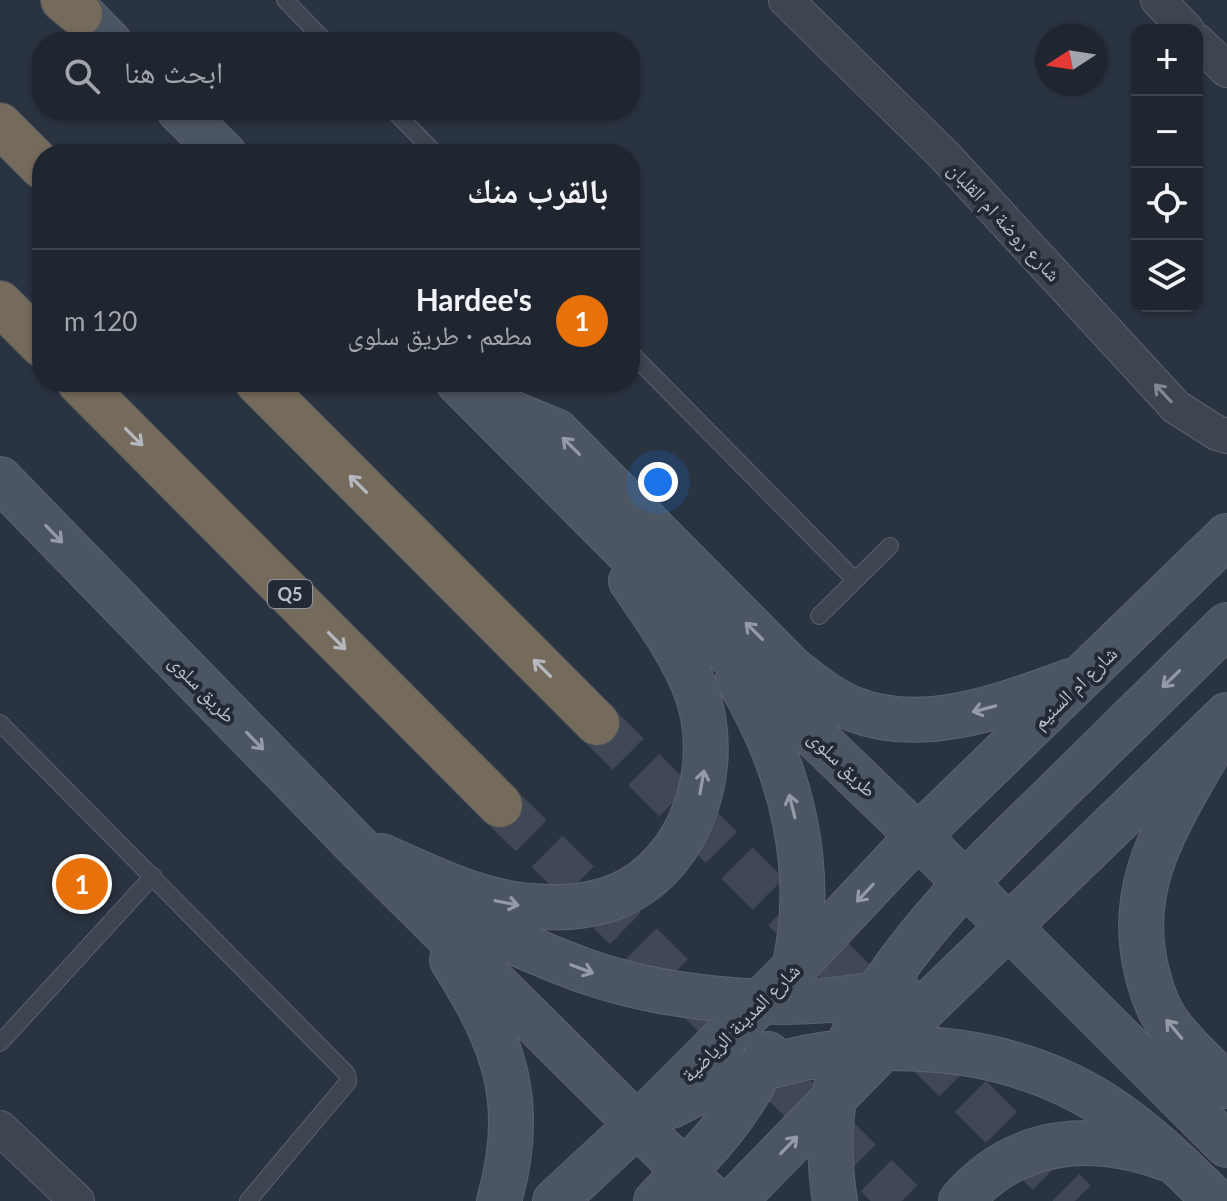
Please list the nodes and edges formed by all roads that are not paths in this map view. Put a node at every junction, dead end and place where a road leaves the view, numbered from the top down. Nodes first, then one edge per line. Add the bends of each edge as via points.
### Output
1 (285, 0) edge
2 (786, 0) edge
3 (1158, 0) edge
4 (1181, 24) edge
5 (316, 32) edge
6 (1203, 47) edge
7 (1227, 70) edge
8 (189, 120) edge
9 (403, 120) edge
10 (0, 125) edge
11 (214, 144) edge
12 (426, 144) edge
13 (32, 157) edge
14 (0, 303) edge
15 (32, 335) edge
16 (640, 362) edge
17 (89, 392) edge
18 (267, 392) edge
19 (468, 392) edge
20 (470, 392) edge
21 (1227, 436) edge
22 (0, 479) edge
23 (572, 495) junction
24 (1227, 536) edge
25 (890, 546) dead end
26 (855, 580) junction
27 (819, 616) dead end
28 (1227, 625) edge
29 (717, 642) junction
30 (1084, 677) junction
31 (1227, 716) edge
32 (0, 723) edge
33 (597, 723) tunnel mouth
34 (500, 805) tunnel mouth
35 (918, 836) junction
36 (356, 845) junction
37 (153, 876) junction
38 (965, 882) junction
39 (407, 895) junction
40 (1010, 926) junction
41 (781, 989) junction
42 (877, 993) junction
43 (0, 1043) edge
44 (865, 1049) junction
45 (762, 1067) junction
46 (1227, 1086) edge
47 (834, 1099) junction
48 (637, 1125) junction
49 (0, 1128) edge
50 (1227, 1145) edge
51 (1178, 1163) junction
52 (684, 1191) edge
53 (77, 1201) edge
54 (248, 1201) edge
55 (499, 1201) edge
56 (555, 1201) edge
57 (734, 1201) edge
58 (835, 1201) edge
59 (961, 1201) edge
60 (1216, 1201) edge

1 - 5 lane
21 -> 2 street, شارع روضة ام القلبان via 1176,407 944,155
3 - 4 street
6 - 7 street
8 - 11 main road
9 - 12 lane
10 - 13 highway
14 - 15 highway
16 - 26 lane
17 -> 34 highway, Q5
33 -> 18 highway
19 - 23 main road, طريق سلوى
30 -> 20 main road via 944,717 908,719 853,709 791,668 556,431
22 -> 36 main road, طريق سلوى
23 - 29 main road, طريق سلوى
36 -> 23 main road via 482,897 556,907 621,894 652,874 677,845 703,787 705,741 696,691 645,601
24 - 30 main road, شارع ام السنيم
25 - 26 lane
26 - 27 lane
28 -> 38 main road
29 - 35 main road, طريق سلوى
41 -> 29 main road via 800,943 803,892 793,810 770,739
30 - 35 main road, شارع ام السنيم
31 - 40 main road
46 -> 31 main road via 1167,1023 1153,995 1140,924 1143,892 1158,845
32 - 37 lane
35 - 38 main road, طريق سلوى
35 -> 41 main road, شارع المدينة الرياضية
36 - 39 main road, طريق سلوى
37 - 43 lane
37 - 54 lane via 347,1074 348,1082
38 - 40 main road, طريق سلوى
38 - 42 main road
39 -> 41 main road via 627,984 711,997
39 - 48 main road, طريق سلوى
39 - 55 main road via 460,972 503,1062 513,1116
40 - 42 main road via 937,975
40 - 44 main road
40 - 50 main road, طريق سلوى
41 - 42 main road
41 - 45 main road
41 - 48 main road, شارع المدينة الرياضية
42 - 44 main road
44 - 45 main road
44 - 47 main road
44 - 51 main road via 977,1057 1047,1076 1114,1112
45 - 48 main road via 707,1088
45 - 52 main road
57 -> 47 main road
47 - 58 main road
48 - 52 main road, طريق سلوى
48 - 56 main road, شارع المدينة الرياضية
49 - 53 street
51 - 59 main road via 1107,1144 1037,1148 989,1173
51 - 60 main road

